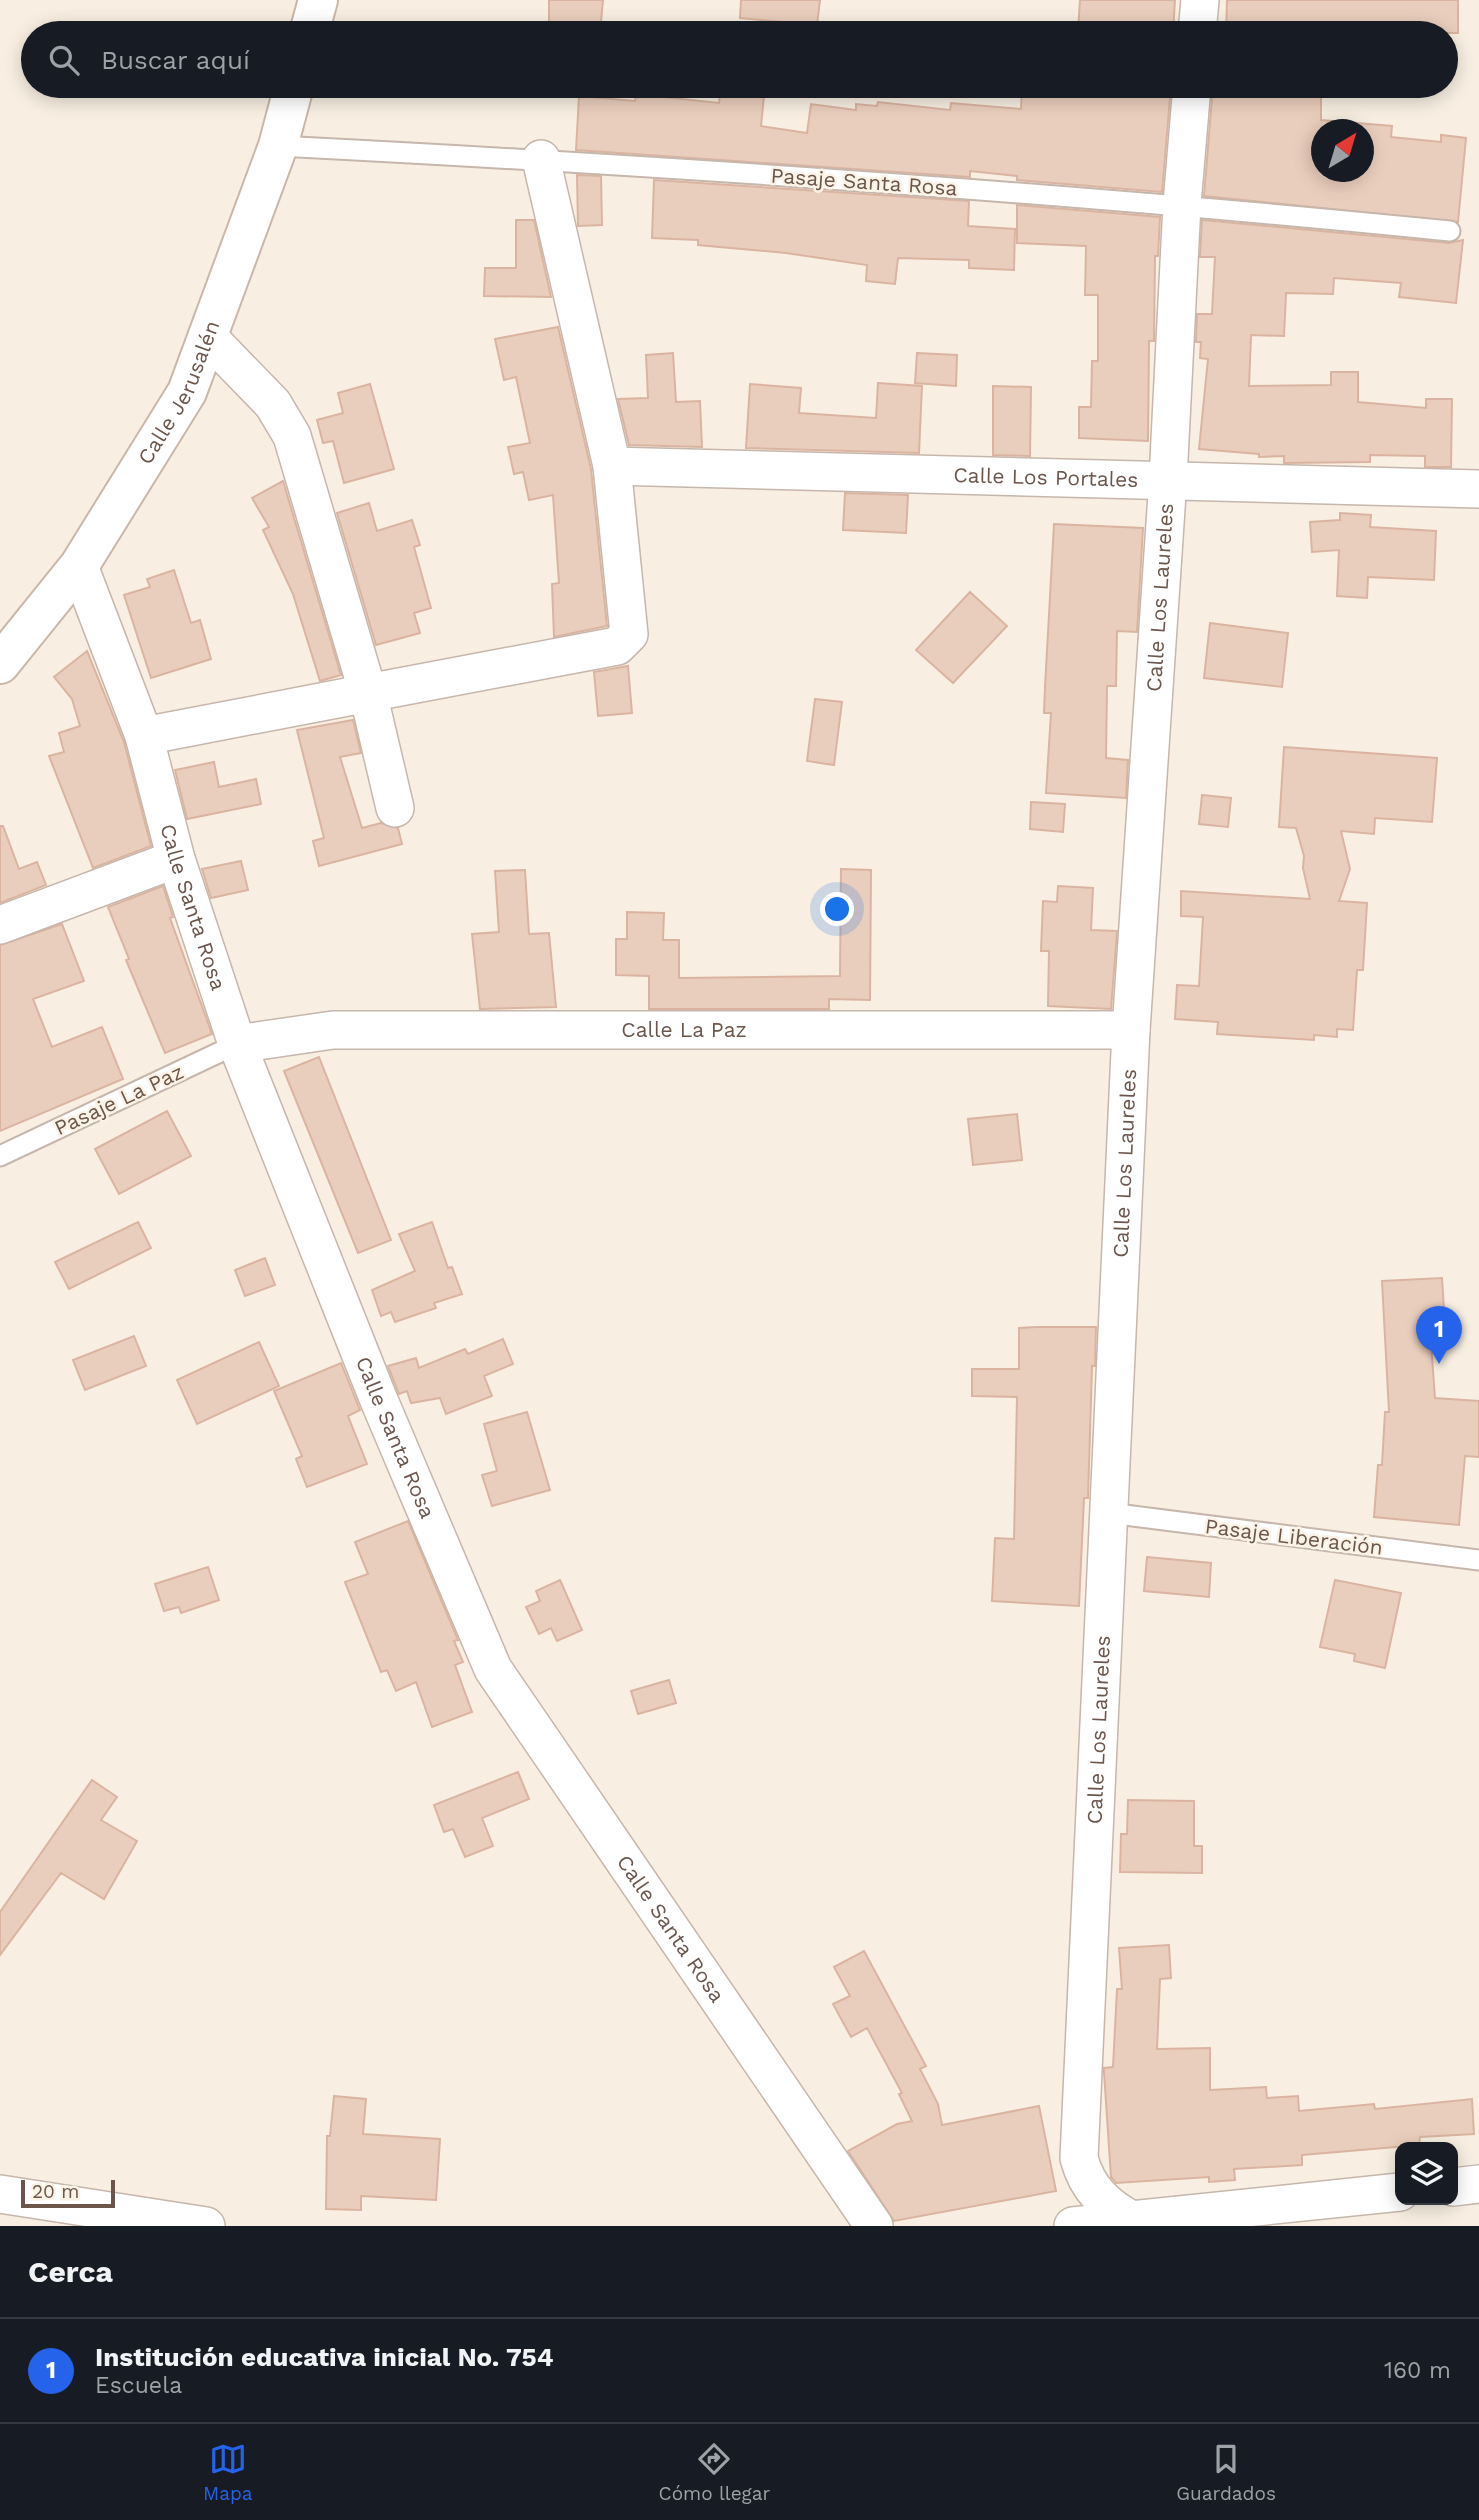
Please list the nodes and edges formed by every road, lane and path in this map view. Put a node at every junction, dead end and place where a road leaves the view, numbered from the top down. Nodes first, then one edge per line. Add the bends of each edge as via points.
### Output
1 (318, 0) edge
2 (1200, 0) edge
3 (312, 21) edge
4 (1198, 21) edge
5 (291, 98) edge
6 (1191, 98) edge
7 (278, 146) junction
8 (541, 159) junction
9 (1182, 204) junction
10 (1450, 231) dead end
11 (209, 338) junction
12 (612, 466) junction
13 (1168, 479) junction
14 (1479, 489) edge
15 (79, 566) junction
16 (0, 664) edge
17 (368, 693) junction
18 (144, 736) junction
19 (395, 808) dead end
20 (176, 859) junction
21 (0, 925) edge
22 (1131, 1030) junction
23 (237, 1044) junction
24 (0, 1156) edge
25 (1109, 1513) junction
26 (1479, 1560) edge
27 (1479, 2184) edge
28 (1458, 2186) edge
29 (1395, 2193) edge
30 (0, 2194) edge
31 (1132, 2220) junction
32 (206, 2226) edge
33 (874, 2226) edge
34 (1073, 2226) edge

1 - 3 street
2 - 4 street
5 - 7 street, Calle Jerusalén
6 - 9 street, Calle Los Laureles
7 - 8 lane, Pasaje Santa Rosa
7 - 11 street, Calle Jerusalén
8 - 9 lane, Pasaje Santa Rosa
8 - 12 street
9 - 10 lane, Pasaje Santa Rosa
9 - 13 street, Calle Los Laureles
11 - 15 street, Calle Jerusalén via 187,392
11 - 17 street via 273,404 292,436
12 - 13 street, Calle Los Portales
12 - 17 street via 629,634 624,641 617,646
13 - 14 street, Calle Los Portales
13 - 22 street, Calle Los Laureles
15 - 16 street, Calle Jerusalén
15 - 18 street, Calle Santa Rosa
17 - 18 street
17 - 19 street
18 - 20 street, Calle Santa Rosa
20 - 21 street
20 - 23 street, Calle Santa Rosa
22 - 23 street, Calle La Paz via 333,1030
22 - 25 street, Calle Los Laureles
23 - 24 lane, Pasaje La Paz
23 - 33 street, Calle Santa Rosa via 378,1398 493,1669
25 - 26 lane, Pasaje Liberación
25 - 31 street, Calle Los Laureles via 1079,2158 1083,2172 1108,2207
27 - 28 street
29 - 31 street
30 - 32 street
31 - 34 street

